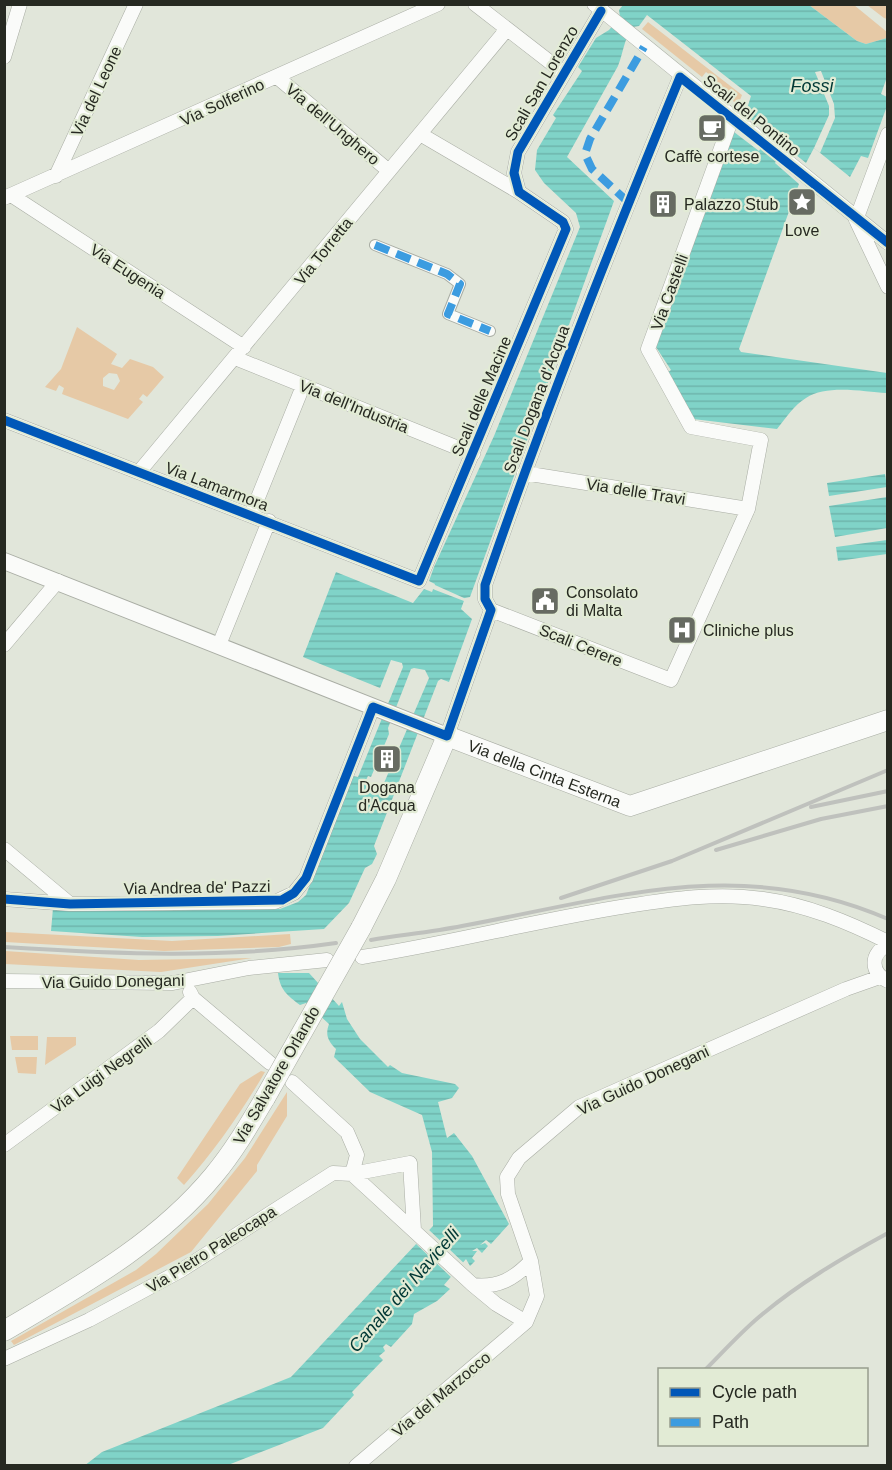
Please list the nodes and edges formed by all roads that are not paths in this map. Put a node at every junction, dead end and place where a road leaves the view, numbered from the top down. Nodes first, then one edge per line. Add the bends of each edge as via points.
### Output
1 (20, 4) edge
2 (136, 4) edge
3 (438, 4) edge
4 (475, 4) edge
5 (597, 8) edge
6 (507, 29) junction
7 (4, 57) edge
8 (564, 73) junction
9 (680, 76) junction
10 (278, 77) junction
11 (734, 120) junction
12 (420, 134) junction
13 (888, 134) edge
14 (389, 171) junction
15 (56, 177) junction
16 (519, 192) junction
17 (8, 197) edge
18 (856, 220) junction
19 (888, 243) edge
20 (375, 244) dead end
21 (888, 253) edge
22 (873, 257) junction
23 (888, 287) edge
24 (490, 331) dead end
25 (244, 347) junction
26 (235, 358) junction
27 (303, 386) junction
28 (4, 420) edge
29 (473, 453) junction
30 (139, 472) junction
31 (524, 473) junction
32 (748, 509) junction
33 (251, 515) junction
34 (269, 521) junction
35 (4, 561) edge
36 (58, 581) junction
37 (419, 581) joint
38 (491, 610) junction
39 (4, 645) edge
40 (219, 645) junction
41 (373, 707) junction
42 (888, 720) edge
43 (447, 736) junction
44 (4, 849) edge
45 (4, 899) edge
46 (70, 904) junction
47 (853, 926) junction
48 (888, 944) edge
49 (362, 957) dead end
50 (874, 958) junction
51 (327, 960) dead end
52 (884, 979) edge
53 (4, 981) edge
54 (186, 981) junction
55 (193, 998) junction
56 (270, 1063) dead end
57 (292, 1082) dead end
58 (4, 1145) edge
59 (352, 1174) junction
60 (414, 1230) junction
61 (531, 1261) junction
62 (473, 1285) junction
63 (526, 1322) junction
64 (4, 1331) edge
65 (4, 1359) edge
66 (356, 1466) edge

1 - 7 street
2 - 15 street, Via del Leone
3 - 10 street, Via Solferino
4 - 6 street
5 - 8 street, Scali San Lorenzo
5 - 9 street, Scali del Pontino
6 - 8 street
6 - 12 street, Via Torretta
8 - 16 street, Scali San Lorenzo via 518,152 514,173
9 - 11 street, Scali del Pontino
9 - 31 street, Scali Dogana d'Acqua
10 - 14 street, Via dell'Unghero
10 - 15 street, Via Solferino
11 - 18 street, Scali del Pontino
11 - 32 street, Via Castelli via 648,349 691,427 761,440
12 - 14 street, Via Torretta
12 - 16 street
13 - 18 street
14 - 25 street, Via Torretta
15 - 17 street, Via Solferino
16 - 29 street, Scali delle Macine via 566,227
17 - 25 street, Via Eugenia
18 - 19 street, Scali del Pontino
18 - 22 street
20 - 24 street via 447,274 460,284 448,319
21 - 22 street
22 - 23 street
25 - 26 street, Via Torretta
26 - 27 street, Via dell'Industria
26 - 30 street, Via Torretta
27 - 29 street, Via dell'Industria
27 - 33 street
28 - 30 street, Via Lamarmora
29 - 37 street, Scali delle Macine
30 - 33 street, Via Lamarmora
31 - 32 street, Via delle Travi
31 - 38 street, Scali Dogana d'Acqua via 485,585 485,599
32 - 38 street, Scali Cerere via 670,680
33 - 34 street, Via Lamarmora
34 - 37 street, Via Lamarmora
34 - 40 street, Via Lamarmora
35 - 36 street, Via della Cinta Esterna
36 - 39 street
36 - 40 street, Via della Cinta Esterna
38 - 43 street, Scali Dogana d'Acqua
40 - 41 street, Via della Cinta Esterna
41 - 43 street, Via della Cinta Esterna
41 - 46 street, Via Andrea de' Pazzi via 306,878 288,897 275,902
42 - 43 main road, Via della Cinta Esterna via 630,806
43 - 64 main road, Via Salvatore Orlando, bridge via 386,879 265,1098 213,1176 162,1229 100,1274
44 - 46 street
45 - 46 street, Via Andrea de' Pazzi
47 - 48 street
47 - 49 street via 819,911 774,900 711,896 559,918
47 - 50 street via 862,934
48 - 50 street
50 - 52 street via 874,969
51 - 54 street, Via Guido Donegani via 249,968
52 - 61 street, Via Guido Donegani via 846,989 579,1107 519,1158 506,1183
53 - 54 street, Via Guido Donegani
54 - 55 street
55 - 56 street
55 - 58 street, Via Luigi Negrelli via 159,1031
57 - 59 street via 347,1132 357,1155
59 - 60 street
59 - 60 street via 410,1163
59 - 65 street, Via Pietro Paleocapa via 325,1176 180,1271 89,1320
60 - 62 street
61 - 62 street via 501,1283
61 - 63 street, Via del Marzocco via 537,1296
62 - 63 street
63 - 66 street, Via del Marzocco

